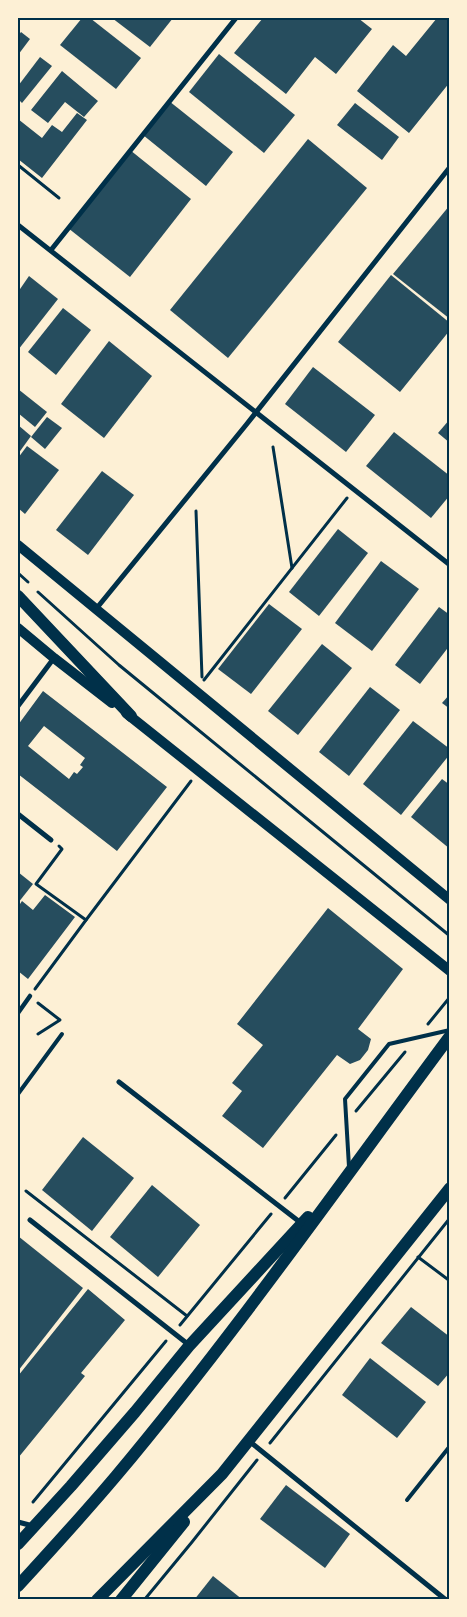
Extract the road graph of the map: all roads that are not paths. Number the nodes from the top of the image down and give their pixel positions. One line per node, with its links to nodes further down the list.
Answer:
1 (236, 18): 4 (street)
2 (450, 167): 5 (street)
3 (18, 225): 4 (street)
4 (50, 250): 5 (street)
5 (255, 412): 7 (street); 9 (street)
6 (18, 545): 9 (main road)
7 (450, 565)
8 (18, 596): 13 (main road)
9 (96, 609): 16 (main road)
10 (18, 628): 11 (main road)
11 (54, 658): 12 (street); 13 (main road)
12 (18, 706)
13 (131, 716): 17 (main road)
14 (18, 814): 15 (street)
15 (50, 840)
16 (450, 900)
17 (450, 971)
18 (30, 996): 19 (street)
19 (18, 1013)
20 (450, 1030): 25 (lane)
21 (62, 1034): 24 (lane)
22 (450, 1036): 25 (main road)
23 (119, 1082): 28 (street)
24 (18, 1094)
25 (349, 1172): 28 (main road); 37 (main road)
26 (450, 1188): 30 (main road)
27 (30, 1220): 29 (street)
28 (302, 1223): 29 (main road)
29 (189, 1346): 35 (main road)
30 (249, 1441): 32 (main road); 40 (street)
31 (450, 1446): 33 (lane)
32 (222, 1474): 38 (main road); 39 (main road)
33 (407, 1500)
34 (18, 1522): 35 (street)
35 (34, 1526): 36 (main road)
36 (18, 1544)
37 (18, 1586)
38 (96, 1600)
39 (121, 1600)
40 (446, 1600)

